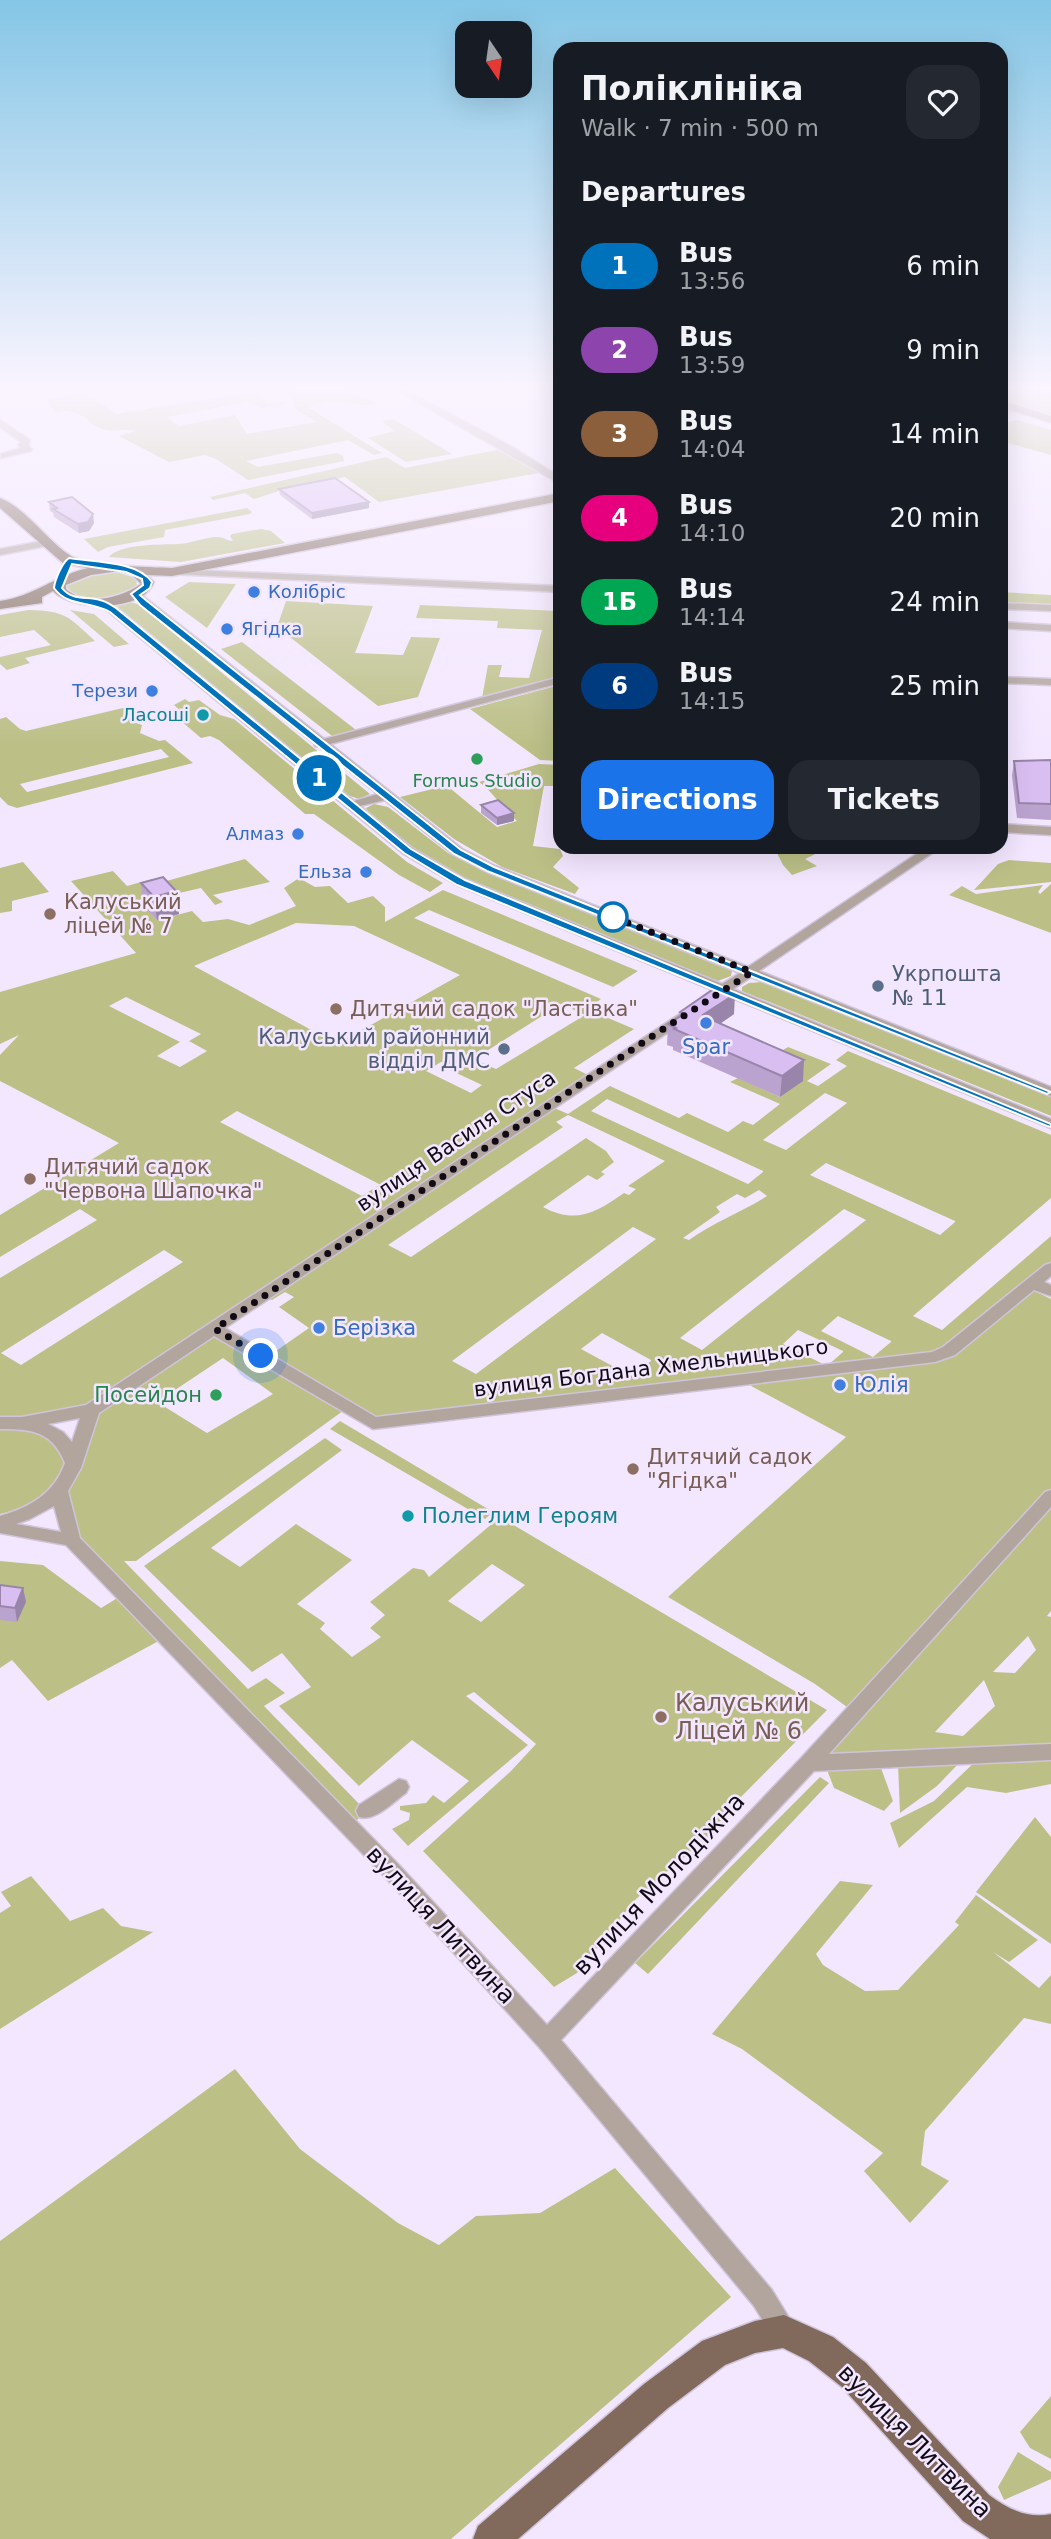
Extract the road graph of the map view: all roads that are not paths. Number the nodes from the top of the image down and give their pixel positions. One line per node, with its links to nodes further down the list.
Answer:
1 (9, 509): 3 (main road)
2 (495, 509): 7 (main road)
3 (48, 543): 4 (street); 5 (main road)
4 (0, 552)
5 (69, 561): 6 (main road); 8 (main road)
6 (121, 569): 7 (main road); 8 (main road); 10 (main road)
7 (172, 572): 9 (street); 10 (main road)
8 (60, 582): 11 (main road); 12 (main road)
9 (553, 589)
10 (141, 590): 13 (main road); 22 (street)
11 (74, 600): 12 (main road); 13 (main road)
12 (24, 601): 14 (main road)
13 (98, 602): 24 (street)
14 (0, 605)
15 (1008, 606): 16 (street)
16 (1051, 608)
17 (1008, 625): 18 (street)
18 (1051, 628)
19 (1008, 680): 21 (street)
20 (553, 682): 22 (street)
21 (1051, 682)
22 (319, 744): 23 (street)
23 (385, 796): 24 (street); 28 (street)
24 (351, 805): 29 (street)
25 (1008, 828): 26 (street)
26 (1051, 831)
27 (926, 854): 28 (street, вулиця Василя Стуса)
28 (752, 972): 29 (street, вулиця Василя Стуса); 30 (street)
29 (722, 990): 31 (street); 35 (street, вулиця Василя Стуса)
30 (1051, 1092)
31 (1051, 1124)
32 (1051, 1268): 33 (street, вулиця Богдана Хмельницького)
33 (1033, 1283): 34 (street); 35 (street, вулиця Богдана Хмельницького)
34 (1051, 1291)
35 (215, 1329): 36 (street, вулиця Василя Стуса)
36 (91, 1410): 38 (street, вулиця Василя Стуса); 39 (street)
37 (0, 1423): 38 (street)
38 (22, 1423): 39 (street)
39 (74, 1462): 40 (street)
40 (60, 1493): 42 (street); 43 (street, вулиця Литвина)
41 (1051, 1496): 45 (street, вулиця Молодіжна)
42 (0, 1524): 43 (street)
43 (72, 1540): 48 (street, вулиця Литвина)
44 (1051, 1752): 45 (street)
45 (809, 1763): 48 (street, вулиця Молодіжна)
46 (399, 1787): 47 (street)
47 (366, 1811)
48 (547, 2040): 49 (street, вулиця Литвина)
49 (784, 2331): 50 (main road, вулиця Литвина); 51 (main road)
50 (1051, 2532)
51 (491, 2539)

